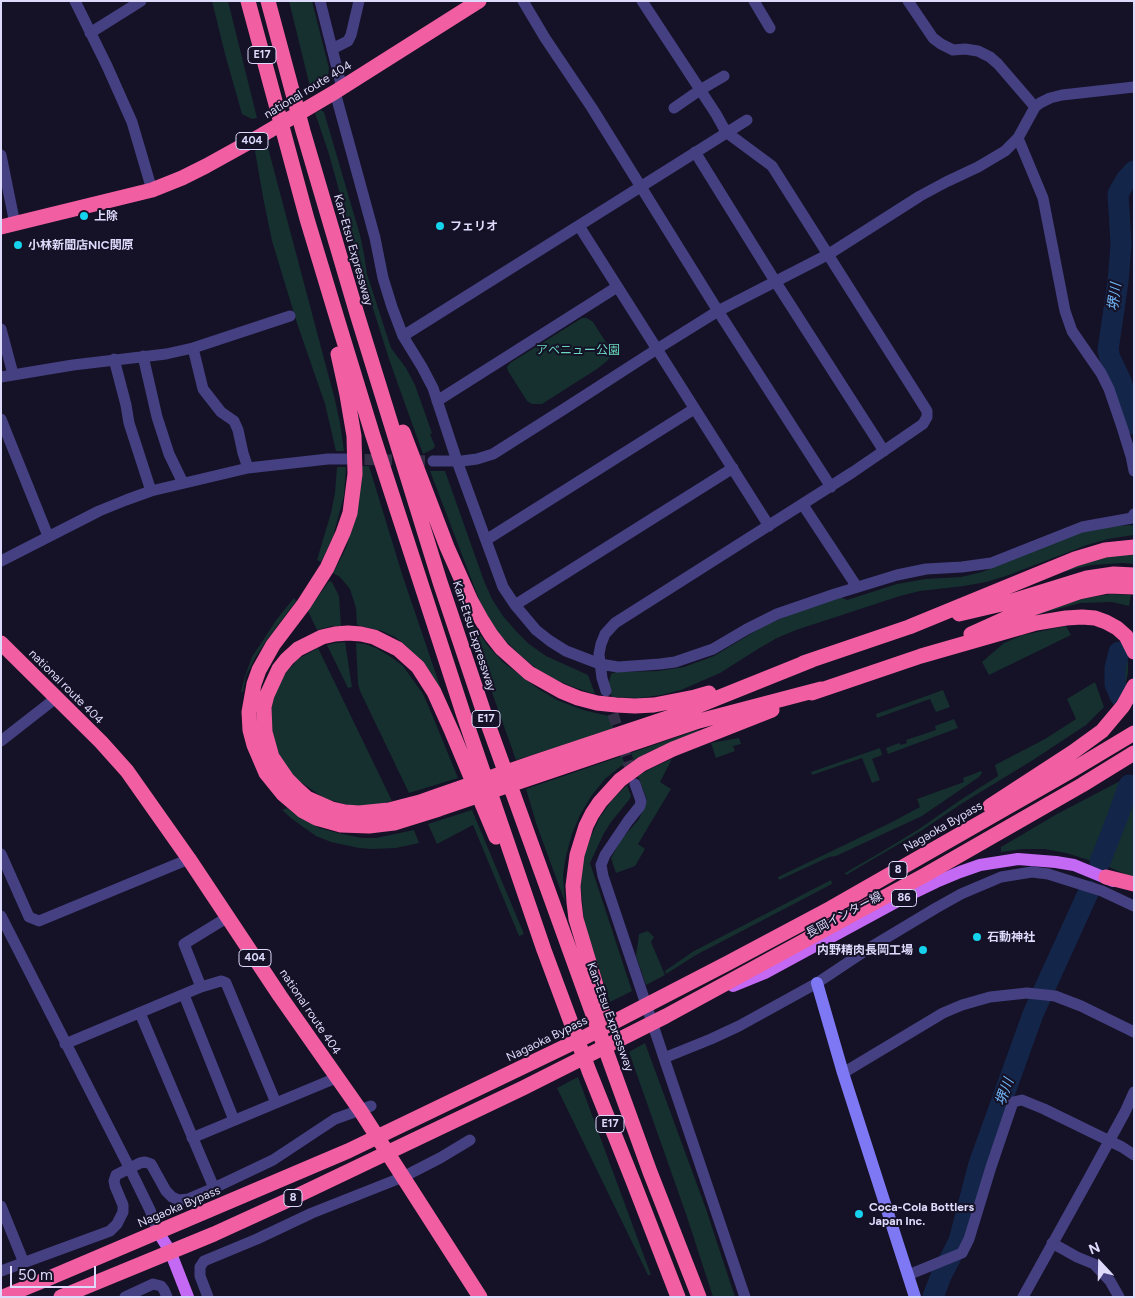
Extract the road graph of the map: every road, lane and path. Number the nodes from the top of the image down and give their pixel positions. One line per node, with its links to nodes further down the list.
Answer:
1 (74, 1): 13 (street)
2 (141, 1): 13 (street)
3 (248, 1): 24 (highway, E17)
4 (268, 1): 29 (highway, Kan-Etsu Expressway / E17)
5 (320, 1): 14 (street)
6 (359, 1): 14 (street)
7 (479, 1): 17 (highway, national route 404 / 404)
8 (523, 1): 27 (street)
9 (642, 1): 18 (street)
10 (754, 1): 12 (street)
11 (908, 1): 19 (street)
12 (770, 28)
13 (90, 33): 28 (street)
14 (332, 48): 17 (street)
15 (724, 76): 18 (street)
16 (1134, 87): 19 (street)
17 (338, 90): 28 (highway, national route 404 / 404); 38 (street)
18 (700, 90): 20 (street); 22 (street)
19 (1035, 107): 23 (street)
20 (674, 108)
21 (747, 120): 22 (street)
22 (726, 132): 25 (street); 32 (street)
23 (1018, 138): 32 (street); 53 (street)
24 (284, 139): 83 (highway); 94 (highway, E17)
25 (695, 152): 27 (street); 33 (street)
26 (1, 155): 30 (street)
27 (640, 186): 31 (street); 35 (street)
28 (152, 190): 30 (highway, national route 404 / 404)
29 (326, 211): 72 (highway); 131 (highway, Kan-Etsu Expressway / E17)
30 (8, 226)
31 (578, 226): 34 (street); 38 (street)
32 (829, 254): 33 (street); 47 (street)
33 (775, 282): 35 (street); 47 (street)
34 (617, 287): 40 (street); 44 (street)
35 (718, 310): 40 (street); 55 (street)
36 (290, 316): 39 (street)
37 (1, 329): 43 (street)
38 (403, 336): 44 (street)
39 (193, 348): 41 (street); 51 (street)
40 (657, 348): 45 (street); 50 (street)
41 (143, 356): 42 (street); 54 (street)
42 (114, 359): 43 (street); 56 (street)
43 (7, 376)
44 (437, 401): 50 (street)
45 (694, 409): 52 (street); 61 (street)
46 (1, 419): 60 (street)
47 (884, 451): 55 (street)
48 (346, 459): 51 (street)
49 (432, 461): 50 (street)
50 (457, 461): 61 (street)
51 (248, 468): 54 (street)
52 (733, 468): 59 (street); 67 (street)
53 (1134, 471)
54 (183, 483): 56 (street)
55 (831, 487): 57 (street)
56 (151, 491): 60 (street)
57 (803, 505): 59 (street); 65 (street)
58 (1133, 517): 65 (street)
59 (769, 526): 73 (street)
60 (48, 536): 63 (street)
61 (486, 540): 67 (street)
62 (1134, 547): 68 (highway)
63 (1, 561)
64 (1134, 575): 68 (highway)
65 (857, 587): 73 (street)
66 (1134, 587): 71 (highway)
67 (515, 605): 73 (street)
68 (909, 627): 72 (highway)
69 (1, 643): 77 (highway, national route 404 / 404)
70 (1134, 652): 71 (highway)
71 (921, 656): 75 (highway)
72 (812, 660): 81 (highway)
73 (600, 664): 76 (street)
74 (1134, 686): 88 (highway)
75 (821, 689): 81 (highway); 131 (highway)
76 (606, 691)
77 (56, 698): 79 (street); 85 (highway, national route 404 / 404)
78 (1134, 733): 88 (highway, Nagaoka Bypass / 8)
79 (1, 740)
80 (1134, 753): 98 (highway, 8)
81 (537, 769): 83 (highway)
82 (635, 784): 102 (street)
83 (392, 816): 94 (highway)
84 (1, 854): 86 (street)
85 (189, 859): 86 (street); 93 (highway, national route 404 / 404)
86 (5, 874)
87 (1106, 877): 89 (highway); 90 (main road, 長岡インター線 / 86); 98 (main road, 長岡インター線 / 86)
88 (878, 881): 117 (highway, Nagaoka Bypass / 8)
89 (1134, 884)
90 (1134, 890)
91 (1134, 906): 95 (street)
92 (1, 916): 101 (street)
93 (228, 917): 96 (street); 104 (highway, national route 404 / 404)
94 (544, 950): 130 (highway, E17)
95 (817, 983): 102 (street); 103 (street)
96 (201, 988): 97 (street); 106 (street)
97 (184, 995): 99 (street); 108 (street)
98 (686, 1005): 119 (highway, 8)
99 (140, 1013): 101 (street); 109 (street)
100 (1134, 1032): 103 (street)
101 (65, 1044): 113 (street)
102 (664, 1058): 132 (street)
103 (843, 1074): 122 (street)
104 (336, 1078): 106 (street); 107 (highway, national route 404 / 404)
105 (1134, 1092): 111 (street)
106 (276, 1103): 108 (street)
107 (365, 1108): 114 (highway, national route 404 / 404); 115 (street)
108 (234, 1120): 109 (street)
109 (192, 1138): 115 (street)
110 (470, 1140): 114 (street)
111 (1108, 1141): 112 (street); 118 (street); 122 (street)
112 (1134, 1155)
113 (130, 1169): 115 (street); 117 (street); 120 (street)
114 (403, 1177): 128 (street); 129 (highway, national route 404 / 404)
115 (214, 1188)
116 (1, 1206): 120 (street)
117 (158, 1232): 119 (main road); 123 (highway, Nagaoka Bypass / 8)
118 (1052, 1243): 134 (street); 135 (street)
119 (170, 1252): 124 (highway, 8); 127 (main road)
120 (24, 1263): 121 (street)
121 (1, 1272)
122 (908, 1275): 133 (street)
123 (3, 1297)
124 (61, 1297)
125 (125, 1297): 126 (street)
126 (167, 1297)
127 (188, 1297)
128 (208, 1297)
129 (480, 1297)
130 (678, 1297)
131 (700, 1297)
132 (745, 1297)
133 (915, 1297)
134 (1023, 1297)
135 (1120, 1297)

